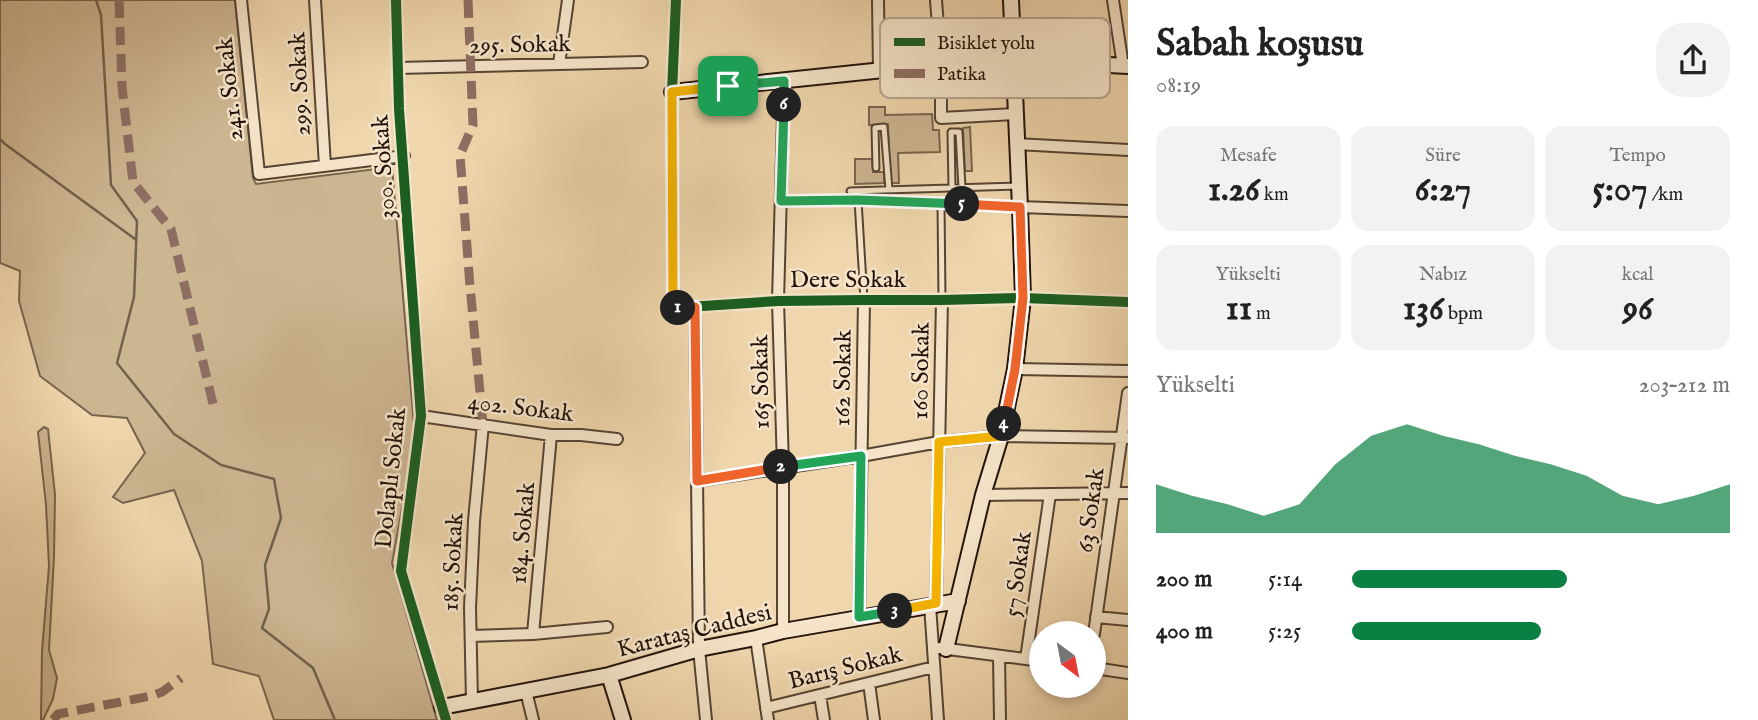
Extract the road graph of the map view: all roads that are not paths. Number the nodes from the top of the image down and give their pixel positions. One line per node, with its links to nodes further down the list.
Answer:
1 (241, 0): 25 (street, 241. Sokak)
2 (315, 0): 25 (street, 299. Sokak)
3 (396, 0): 15 (street, 300. Sokak)
4 (568, 0): 13 (street)
5 (676, 0): 18 (street)
6 (878, 0): 16 (street)
7 (936, 0): 10 (street)
8 (1011, 0): 11 (street)
9 (1113, 0): 14 (street)
10 (937, 18)
11 (1012, 18)
12 (642, 62): 13 (street, 295. Sokak)
13 (559, 64): 15 (street, 295. Sokak)
14 (1126, 66)
15 (398, 68): 24 (street, 300. Sokak)
16 (879, 71): 17 (street)
17 (784, 81): 18 (street); 33 (street, 165 Sokak)
18 (672, 92): 42 (street, Dere Sokak)
19 (941, 98): 21 (street)
20 (1014, 98): 21 (street)
21 (1015, 114): 22 (street)
22 (1016, 144): 23 (street); 27 (street)
23 (1128, 150)
24 (404, 156): 25 (street); 43 (street, 300. Sokak)
25 (325, 166)
26 (876, 168): 30 (lane)
27 (1019, 186): 29 (lane); 35 (street)
28 (952, 188): 29 (lane); 29 (lane); 30 (lane)
29 (962, 188)
30 (890, 190): 31 (lane)
31 (850, 191)
32 (858, 200): 33 (lane); 34 (lane); 38 (lane)
33 (781, 201): 40 (street, 165 Sokak)
34 (941, 203): 35 (lane); 39 (lane)
35 (1020, 207): 36 (street); 37 (street)
36 (1128, 211)
37 (1023, 298): 39 (street, Dere Sokak); 41 (street, Dere Sokak); 44 (street)
38 (864, 300): 39 (street, Dere Sokak); 40 (street, Dere Sokak); 54 (street, 162 Sokak)
39 (942, 300): 53 (street, 160 Sokak)
40 (778, 301): 42 (street, Dere Sokak); 55 (street, 165 Sokak)
41 (1128, 302)
42 (695, 307): 56 (street)
43 (416, 330): 47 (street, Dolaplı Sokak)
44 (1015, 369): 45 (street); 50 (street)
45 (1128, 371)
46 (1128, 393): 51 (street, 63 Sokak)
47 (421, 416): 48 (street, 402. Sokak); 86 (street, Dolaplı Sokak)
48 (483, 424): 49 (street, 402. Sokak); 70 (street, 185. Sokak)
49 (551, 435): 52 (street, 402. Sokak); 69 (street, 184. Sokak)
50 (1001, 436): 51 (street); 53 (street); 60 (street)
51 (1125, 438): 57 (street, 63 Sokak)
52 (617, 439)
53 (939, 442): 54 (street); 62 (street, 160 Sokak)
54 (861, 456): 55 (street); 63 (street, 162 Sokak)
55 (783, 467): 56 (street); 68 (street, 165 Sokak)
56 (697, 481): 73 (street)
57 (1114, 492): 58 (street); 59 (street); 64 (street, 63 Sokak)
58 (1128, 493)
59 (1050, 494): 60 (street); 75 (street, 57 Sokak)
60 (983, 495): 61 (street)
61 (958, 601): 62 (street, Karataş Caddesi); 72 (street)
62 (933, 604): 63 (street, Karataş Caddesi); 72 (street, 160 Sokak)
63 (859, 617): 68 (street, Karataş Caddesi)
64 (1096, 617): 65 (street); 66 (street, 63 Sokak)
65 (1128, 620)
66 (1096, 621)
67 (607, 627): 69 (street)
68 (783, 631): 71 (street, Karataş Caddesi)
69 (533, 634): 70 (street)
70 (471, 636): 84 (street, 185. Sokak)
71 (756, 638): 73 (street, Karataş Caddesi); 85 (street)
72 (940, 648): 74 (street); 77 (street, 160 Sokak)
73 (699, 649): 80 (street, Karataş Caddesi); 89 (street)
74 (999, 656): 75 (street); 94 (street)
75 (1026, 659): 76 (street)
76 (1029, 659)
77 (934, 667): 81 (street, Barış Sokak); 93 (street, 160 Sokak)
78 (1106, 670): 79 (street)
79 (1128, 673)
80 (609, 675): 82 (street, Karataş Caddesi); 88 (street)
81 (869, 683): 83 (street, Barış Sokak); 92 (street)
82 (526, 691): 84 (street, Karataş Caddesi); 87 (street)
83 (820, 695): 85 (street, Barış Sokak); 91 (street)
84 (472, 701): 86 (street, Karataş Caddesi)
85 (766, 708): 90 (street)
86 (444, 714)
87 (533, 720)
88 (623, 720)
89 (706, 720)
90 (768, 720)
91 (824, 720)
92 (874, 720)
93 (938, 720)
94 (1000, 720)

